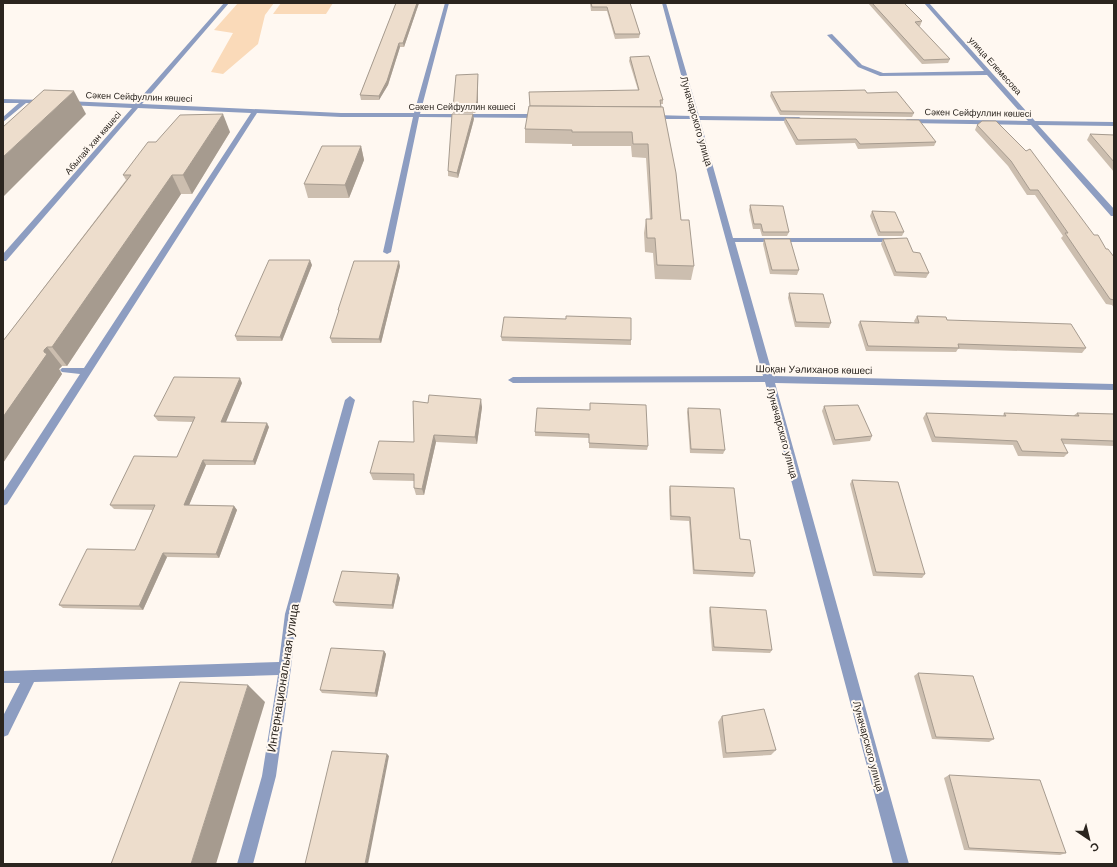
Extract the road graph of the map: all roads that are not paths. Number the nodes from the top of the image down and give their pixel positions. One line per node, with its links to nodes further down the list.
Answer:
1 (227, 3): 11 (street, Абылай хан көшесі)
2 (446, 3): 13 (street)
3 (664, 3): 16 (street, Луначарского улица)
4 (926, 3): 6 (street, улица Елемесова)
5 (830, 35): 6 (street)
6 (989, 73): 20 (street, улица Елемесова)
7 (3, 101): 8 (street)
8 (24, 102): 9 (street); 18 (street)
9 (54, 103)
10 (62, 103): 11 (street, Сәкен Сейфуллин көшесі)
11 (138, 105): 12 (street, Сәкен Сейфуллин көшесі); 26 (street, Абылай хан көшесі)
12 (255, 111): 13 (street, Сәкен Сейфуллин көшесі); 28 (street)
13 (416, 116): 14 (street, Сәкен Сейфуллин көшесі); 25 (street)
14 (552, 116)
15 (647, 117): 16 (street)
16 (695, 117): 17 (street); 23 (street, Луначарского улица)
17 (805, 119)
18 (3, 120)
19 (900, 120): 20 (street, Сәкен Сейфуллин көшесі)
20 (1033, 123): 21 (street, Сәкен Сейфуллин көшесі); 22 (street, улица Елемесова)
21 (1114, 124)
22 (1114, 214)
23 (730, 240): 24 (street); 29 (street, Луначарского улица)
24 (904, 240)
25 (387, 252)
26 (3, 259)
27 (65, 370): 28 (street)
28 (87, 371): 33 (street)
29 (769, 379): 30 (street, Шоқан Уәлиханов көшесі); 31 (street, Шоқан Уәлиханов көшесі); 39 (street, Луначарского улица)
30 (513, 380)
31 (1114, 387)
32 (350, 400): 34 (street, Интернациональная улица)
33 (3, 502)
34 (285, 668): 35 (street); 38 (street, Интернациональная улица)
35 (30, 676): 36 (street); 37 (street)
36 (3, 677)
37 (3, 730)
38 (245, 864)
39 (901, 864)

